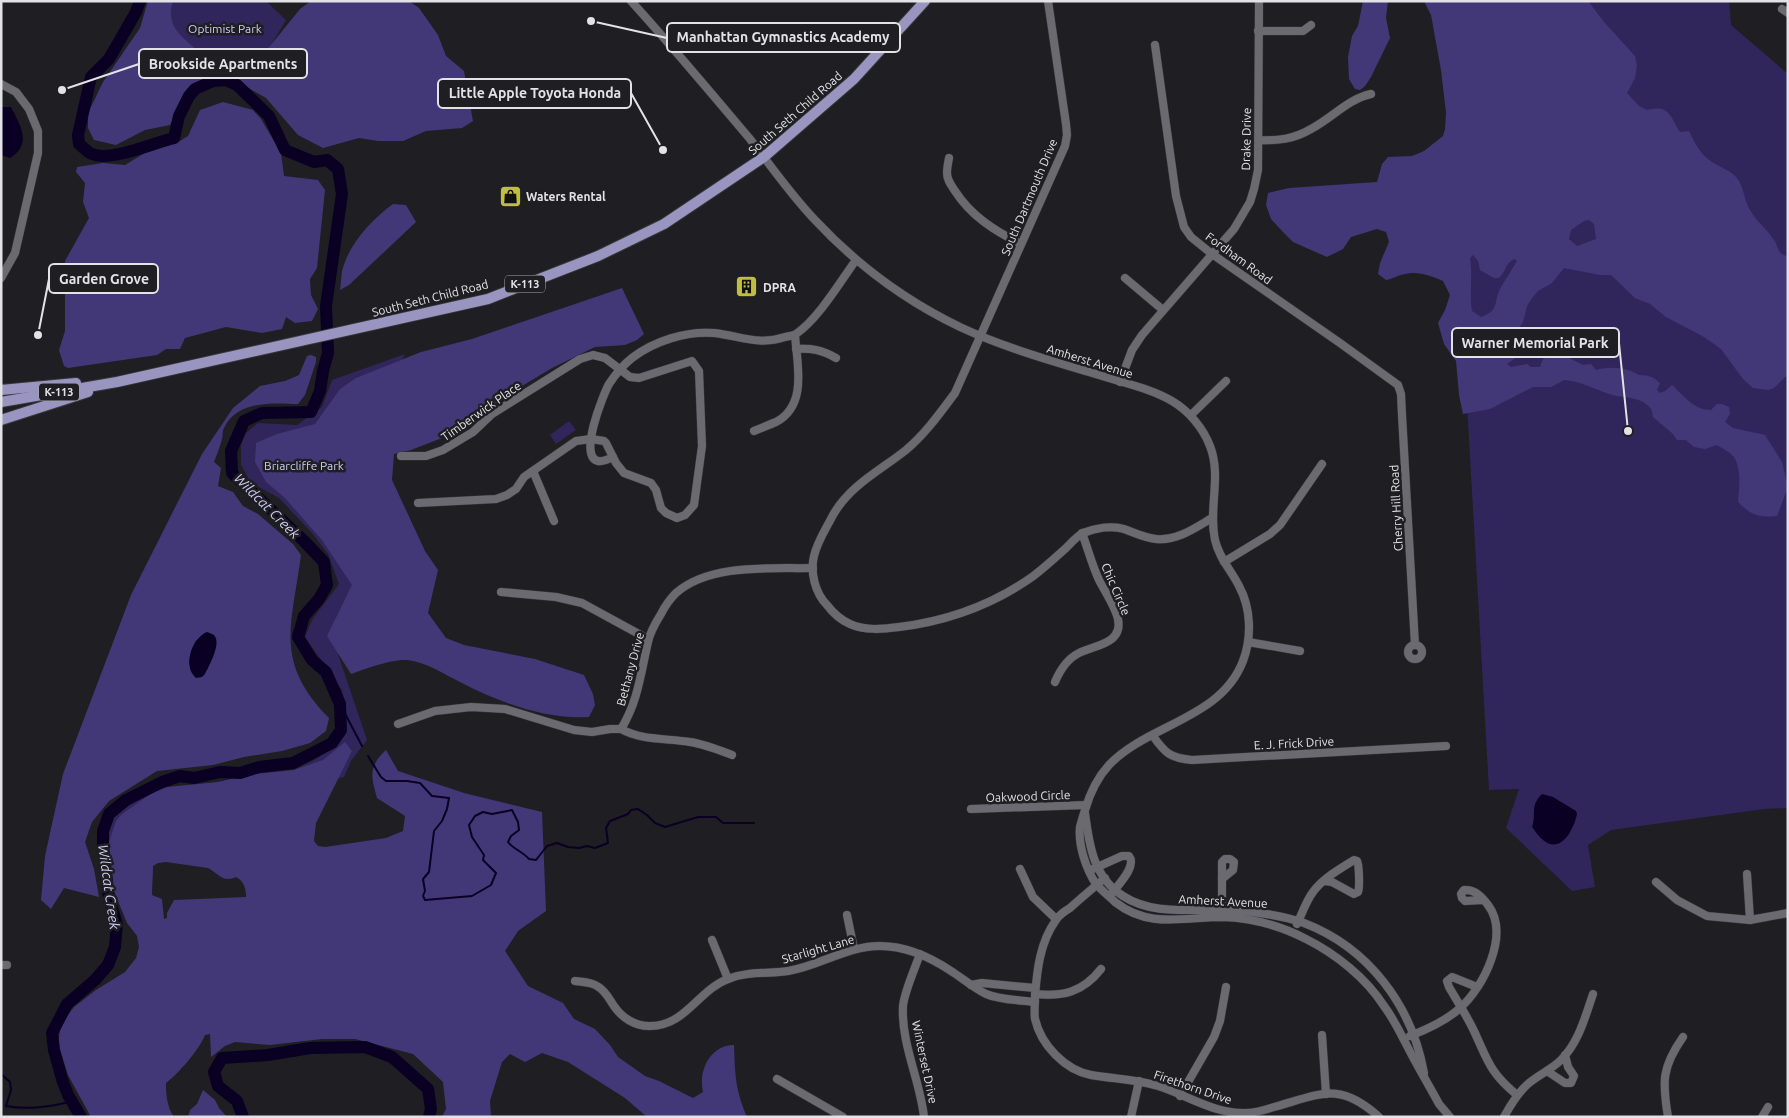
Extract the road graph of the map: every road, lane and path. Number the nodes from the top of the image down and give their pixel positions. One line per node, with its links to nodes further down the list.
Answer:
1 (632, 1): 11 (street, Amherst Avenue)
2 (925, 1): 11 (main road, South Seth Child Road / K-113)
3 (1048, 1): 13 (street, South Dartmouth Drive)
4 (1259, 1): 6 (street, Drake Drive)
5 (1311, 25): 6 (street)
6 (1258, 31): 10 (street, Drake Drive)
7 (1155, 45): 14 (street, Fordham Road)
8 (1, 84): 16 (street)
9 (1371, 94): 10 (street)
10 (1259, 140): 14 (street, Drake Drive)
11 (764, 157): 15 (street, Amherst Avenue); 26 (main road, South Seth Child Road / K-113)
12 (950, 158): 13 (street)
13 (1021, 244): 20 (street, South Dartmouth Drive)
14 (1212, 254): 18 (street, Drake Drive); 24 (street, Fordham Road)
15 (856, 260): 19 (street); 20 (street, Amherst Avenue)
16 (1, 278)
17 (1125, 278): 18 (street)
18 (1163, 310): 27 (street, Drake Drive)
19 (795, 335): 21 (street); 23 (street)
20 (981, 336): 27 (street, Amherst Avenue); 43 (street, South Dartmouth Drive)
21 (796, 349): 22 (street); 32 (street)
22 (836, 358)
23 (620, 369): 33 (street); 34 (street, Timberwick Place); 35 (street, Timberwick Place)
24 (1386, 376): 47 (street, Cherry Hill Road)
25 (1226, 381): 30 (street)
26 (117, 382): 28 (main road); 29 (main road, South Seth Child Road / K-113); 31 (main road)
27 (1120, 382): 30 (street, Amherst Avenue)
28 (1, 390)
29 (1, 402)
30 (1191, 415): 39 (street, Amherst Avenue)
31 (1, 420)
32 (754, 431)
33 (591, 439): 35 (street); 35 (street); 37 (street)
34 (402, 456)
35 (613, 457)
36 (1322, 464): 42 (street)
37 (533, 471): 38 (street); 40 (street)
38 (418, 503)
39 (1212, 518): 41 (street); 42 (street, Amherst Avenue)
40 (554, 521)
41 (1082, 533): 43 (street); 49 (street, Chic Circle)
42 (1224, 562): 46 (street, Amherst Avenue)
43 (813, 568): 45 (street, Bethany Drive)
44 (501, 592): 45 (street)
45 (648, 639): 51 (street, Bethany Drive)
46 (1248, 642): 48 (street); 52 (street, Amherst Avenue)
47 (1415, 645)
48 (1300, 651)
49 (1055, 682)
50 (398, 724): 51 (street)
51 (621, 729): 54 (street)
52 (1153, 736): 53 (street, E. J. Frick Drive); 55 (street, Amherst Avenue)
53 (1446, 746)
54 (732, 755)
55 (1085, 808): 56 (street, Oakwood Circle); 58 (street, Amherst Avenue)
56 (971, 809)
57 (1020, 869): 71 (street)
58 (1094, 869): 60 (street, Amherst Avenue); 64 (street, Amherst Avenue); 65 (street)
59 (1748, 874): 72 (street)
60 (1105, 878): 64 (street, Firethorn Drive); 65 (street, Amherst Avenue)
61 (1222, 879): 69 (street)
62 (1324, 881): 62 (street); 73 (street)
63 (1656, 882): 72 (street)
64 (1097, 885): 66 (street, Amherst Avenue); 71 (street, Firethorn Drive)
65 (1115, 890): 66 (street); 69 (street, Amherst Avenue)
66 (1110, 897): 69 (street, Amherst Avenue)
67 (1484, 900): 83 (street)
68 (1788, 913): 72 (street)
69 (1222, 914): 73 (street, Amherst Avenue); 74 (street, Amherst Avenue)
70 (847, 915): 76 (street)
71 (1056, 919): 85 (street, Firethorn Drive)
72 (1750, 920)
73 (1298, 921): 74 (street); 88 (street, Amherst Avenue)
74 (1293, 933): 90 (street, Amherst Avenue)
75 (712, 940): 79 (street)
76 (854, 949): 77 (street, Starlight Lane); 79 (street, Starlight Lane)
77 (920, 954): 81 (street, Starlight Lane); 101 (street, Winterset Drive)
78 (1101, 969): 85 (street)
79 (728, 979): 80 (street, Starlight Lane)
80 (575, 981)
81 (971, 985): 85 (street); 85 (street, Starlight Lane)
82 (1226, 987): 98 (street)
83 (1477, 987): 86 (street); 86 (street)
84 (1593, 994): 91 (street)
85 (1035, 995): 95 (street, Firethorn Drive)
86 (1461, 1008): 88 (street); 97 (street)
87 (1322, 1035): 96 (street)
88 (1414, 1035): 90 (street); 93 (street, Amherst Avenue)
89 (1683, 1037): 106 (street)
90 (1404, 1039): 93 (street, Amherst Avenue)
91 (1565, 1055): 92 (street); 92 (street)
92 (1547, 1071): 97 (street)
93 (1425, 1077): 104 (street, Amherst Avenue)
94 (777, 1079): 100 (street)
95 (1138, 1081): 98 (street, Firethorn Drive); 102 (street)
96 (1326, 1094): 98 (street, Firethorn Drive); 103 (street, Firethorn Drive)
97 (1517, 1095): 105 (street)
98 (1180, 1096)
99 (1768, 1107): 107 (street)
100 (843, 1117)
101 (924, 1117)
102 (1131, 1117)
103 (1379, 1117)
104 (1450, 1117)
105 (1504, 1117)
106 (1668, 1117)
107 (1762, 1117)

